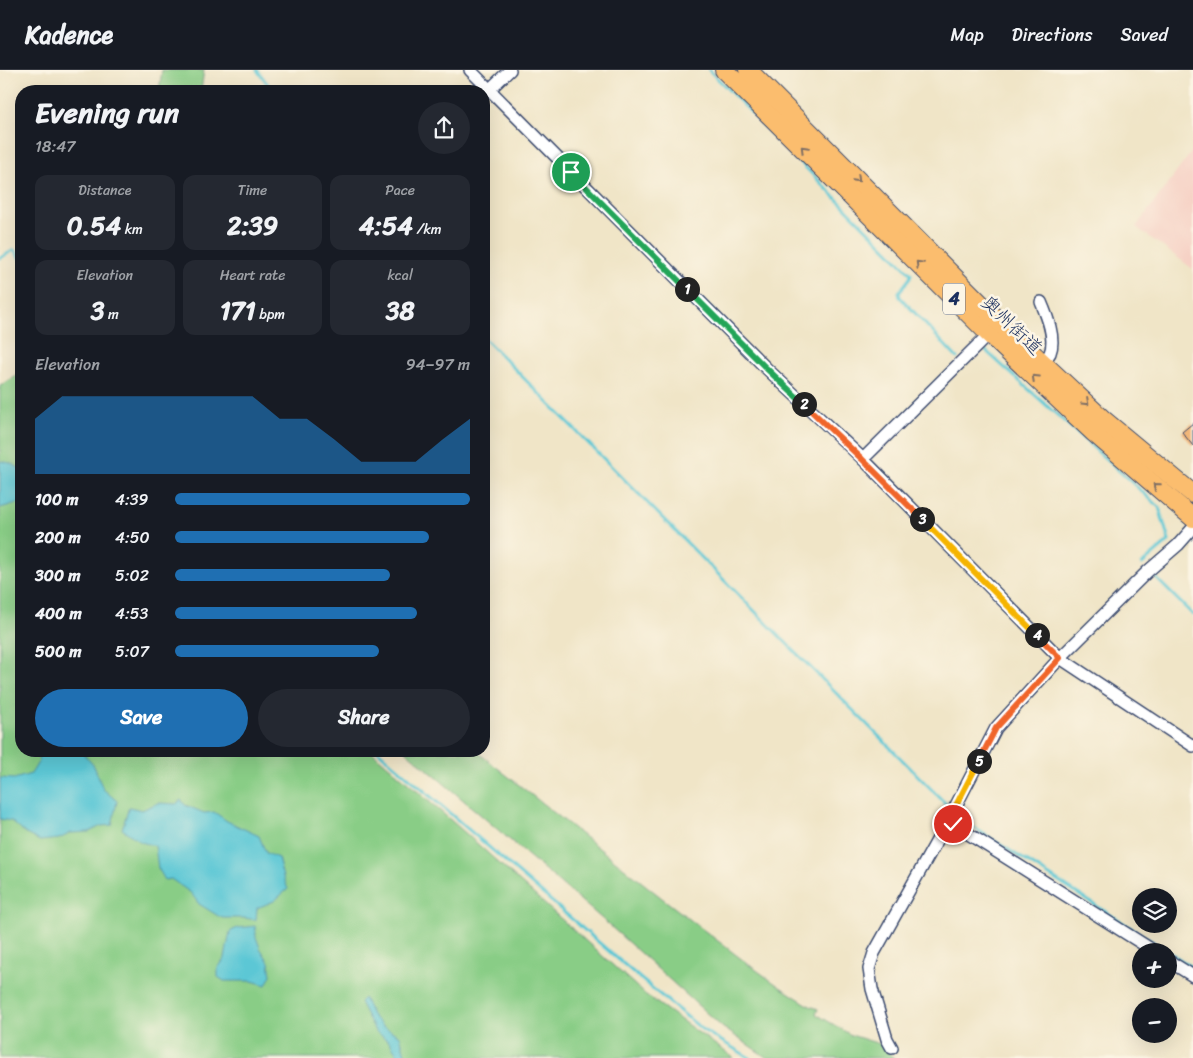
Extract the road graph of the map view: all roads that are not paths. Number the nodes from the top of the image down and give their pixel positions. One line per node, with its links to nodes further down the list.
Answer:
1 (470, 70): 5 (street)
2 (510, 70): 6 (street)
3 (724, 70): 8 (highway, 奥州街道 / 4, one-way to 3)
4 (748, 70): 9 (highway, 奥州街道 / 4, one-way to 9)
5 (485, 85)
6 (490, 90): 10 (street)
7 (1041, 302): 9 (street)
8 (989, 334): 10 (street); 12 (highway, 奥州街道 / 4, one-way to 8)
9 (1044, 363): 11 (highway, 奥州街道 / 4, one-way to 11)
10 (862, 459): 14 (street)
11 (1193, 494)
12 (1193, 518)
13 (1193, 528): 14 (street)
14 (1060, 658): 15 (street); 16 (street)
15 (1193, 746)
16 (948, 821): 17 (street); 20 (street)
17 (1141, 943)
18 (1177, 966): 19 (street)
19 (1193, 976)
20 (892, 1048)

